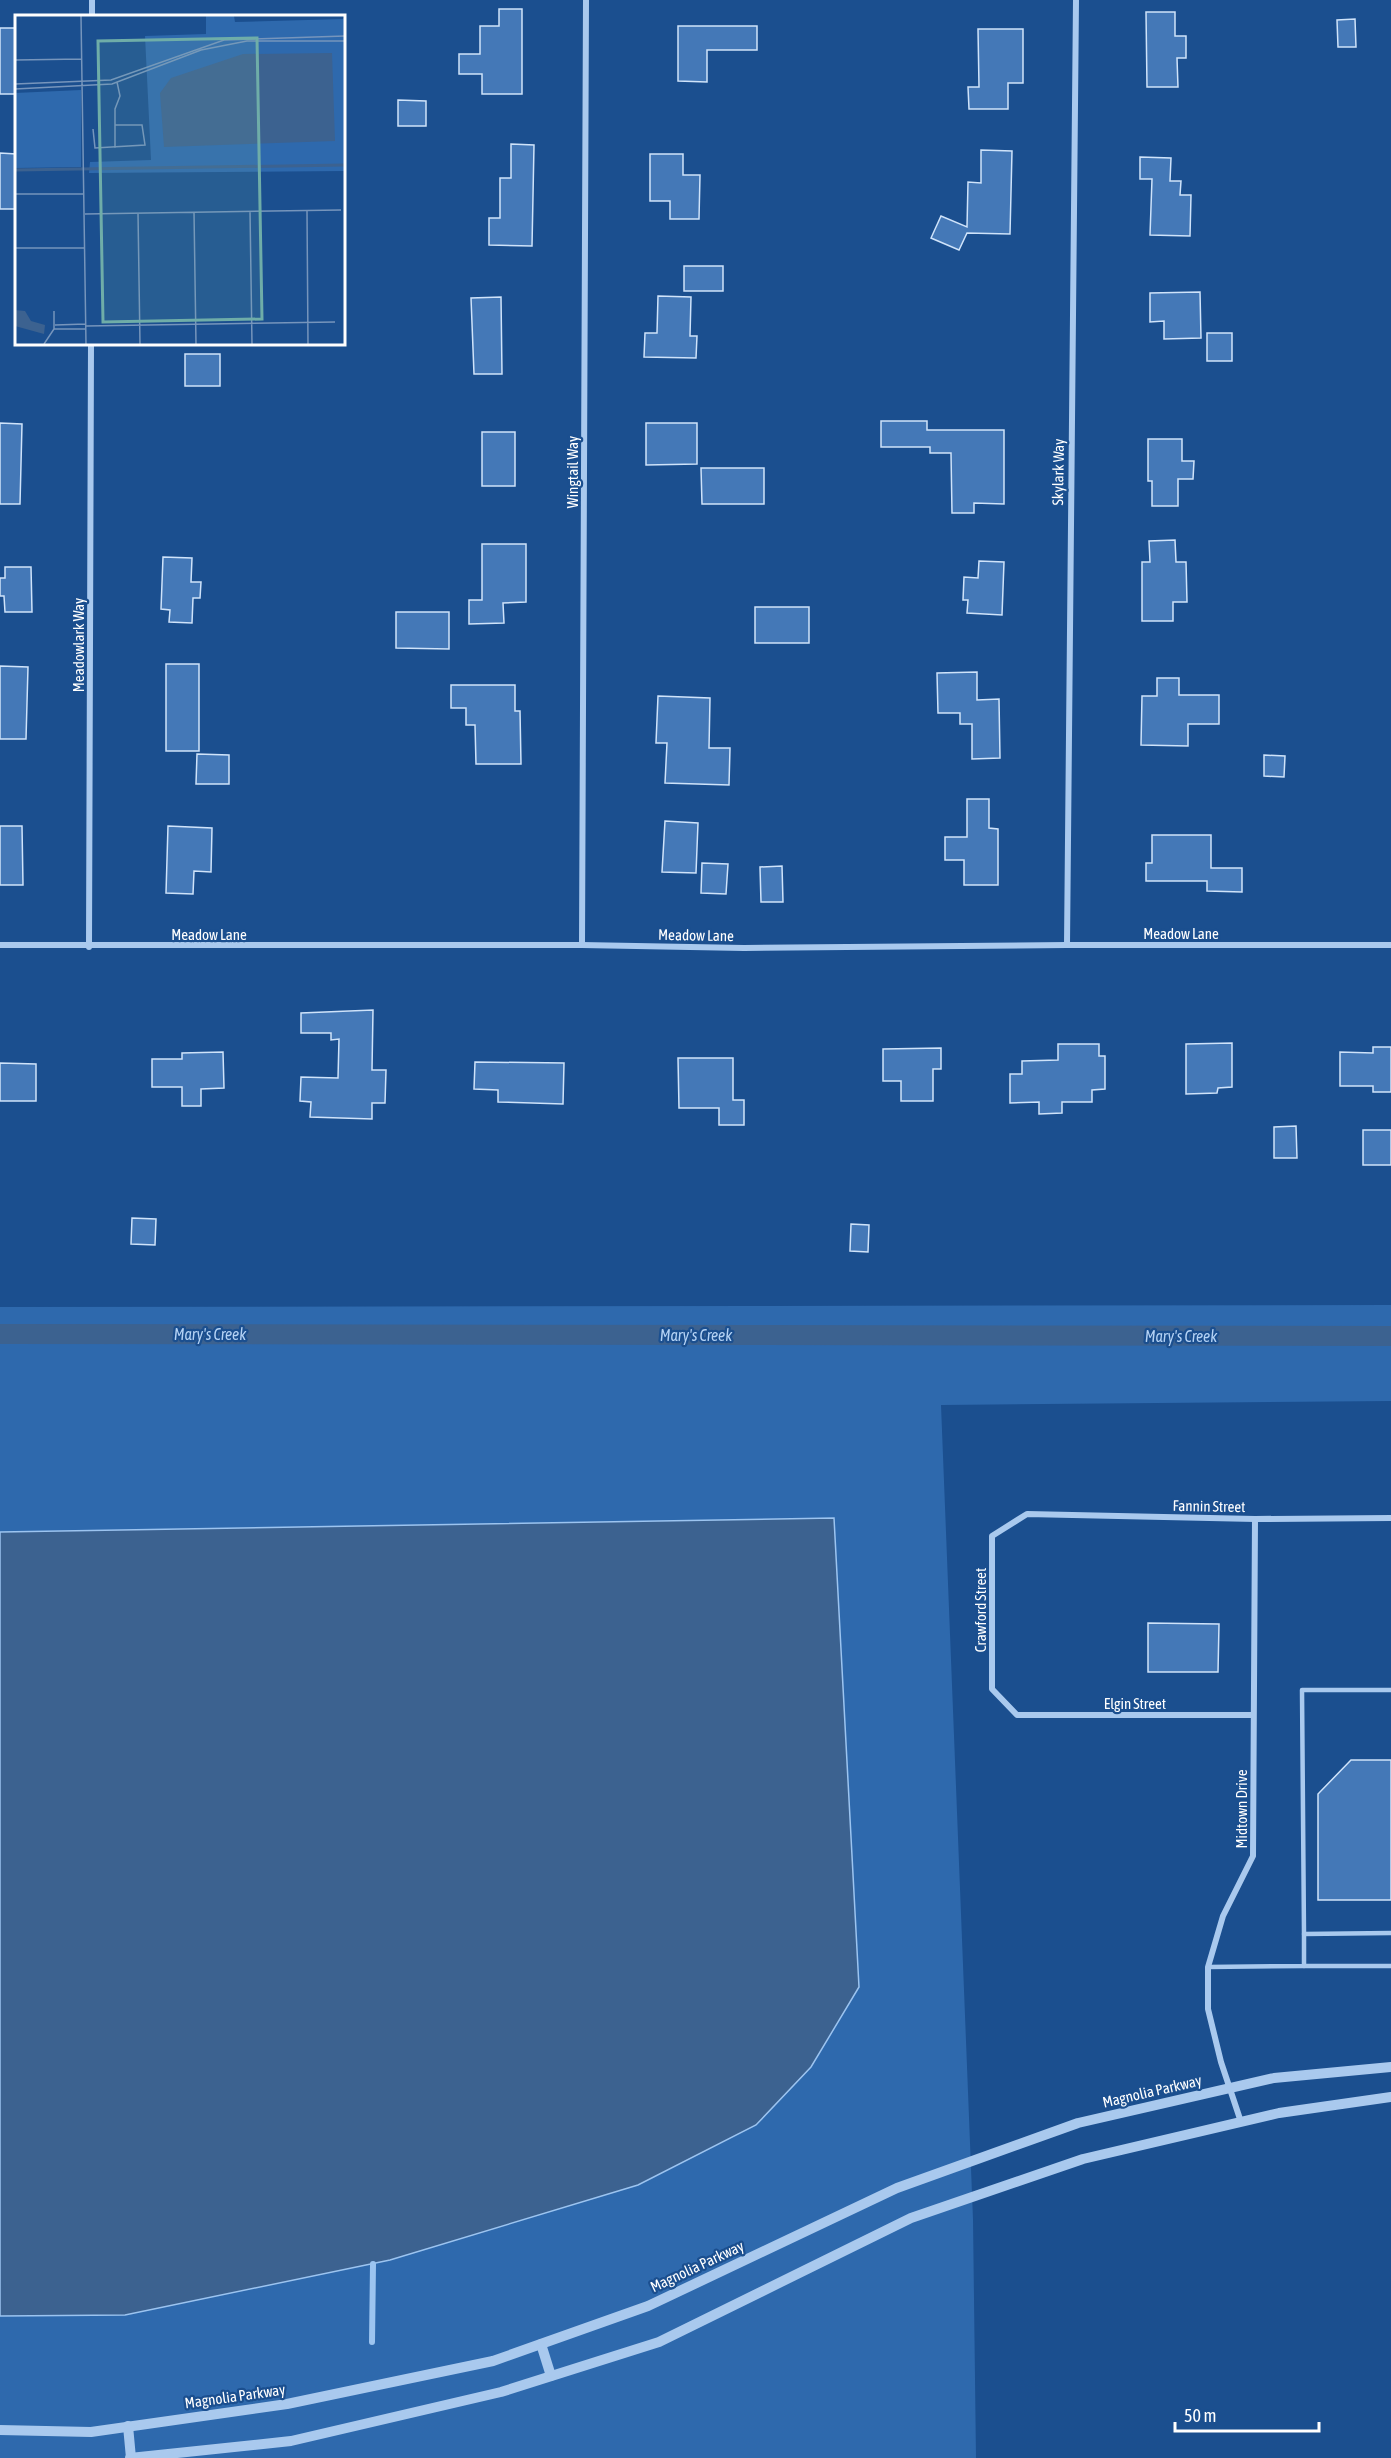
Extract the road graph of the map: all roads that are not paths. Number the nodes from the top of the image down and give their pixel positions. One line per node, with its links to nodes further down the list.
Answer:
1 (586, 0): 5 (street, Wingtail Way)
2 (1076, 0): 6 (street, Skylark Way)
3 (91, 345): 8 (street, Meadowlark Way)
4 (0, 945): 8 (street, Meadow Lane)
5 (582, 945): 6 (street, Meadow Lane); 8 (street, Meadow Lane)
6 (1067, 945): 7 (street, Meadow Lane)
7 (1391, 945)
8 (89, 946)
9 (1027, 1514): 11 (street, Fannin Street); 13 (street, Crawford Street)
10 (1391, 1518): 11 (street, Fannin Street)
11 (1255, 1519): 14 (street, Midtown Drive)
12 (1391, 1690): 16 (lane)
13 (1017, 1714): 14 (street, Elgin Street)
14 (1253, 1715): 19 (street, Midtown Drive)
15 (1391, 1933): 16 (lane)
16 (1305, 1934): 17 (lane)
17 (1304, 1966): 18 (lane); 19 (lane)
18 (1391, 1966)
19 (1208, 1967): 21 (street, Midtown Drive)
20 (1391, 2067): 21 (street, Magnolia Parkway)
21 (1230, 2088): 23 (street, Midtown Drive); 24 (street, Magnolia Parkway)
22 (1391, 2097): 23 (street)
23 (1241, 2122): 25 (street)
24 (541, 2344): 25 (street); 26 (street, Magnolia Parkway)
25 (551, 2376): 28 (street)
26 (128, 2426): 27 (street, Magnolia Parkway); 28 (street)
27 (0, 2430)
28 (131, 2458)

